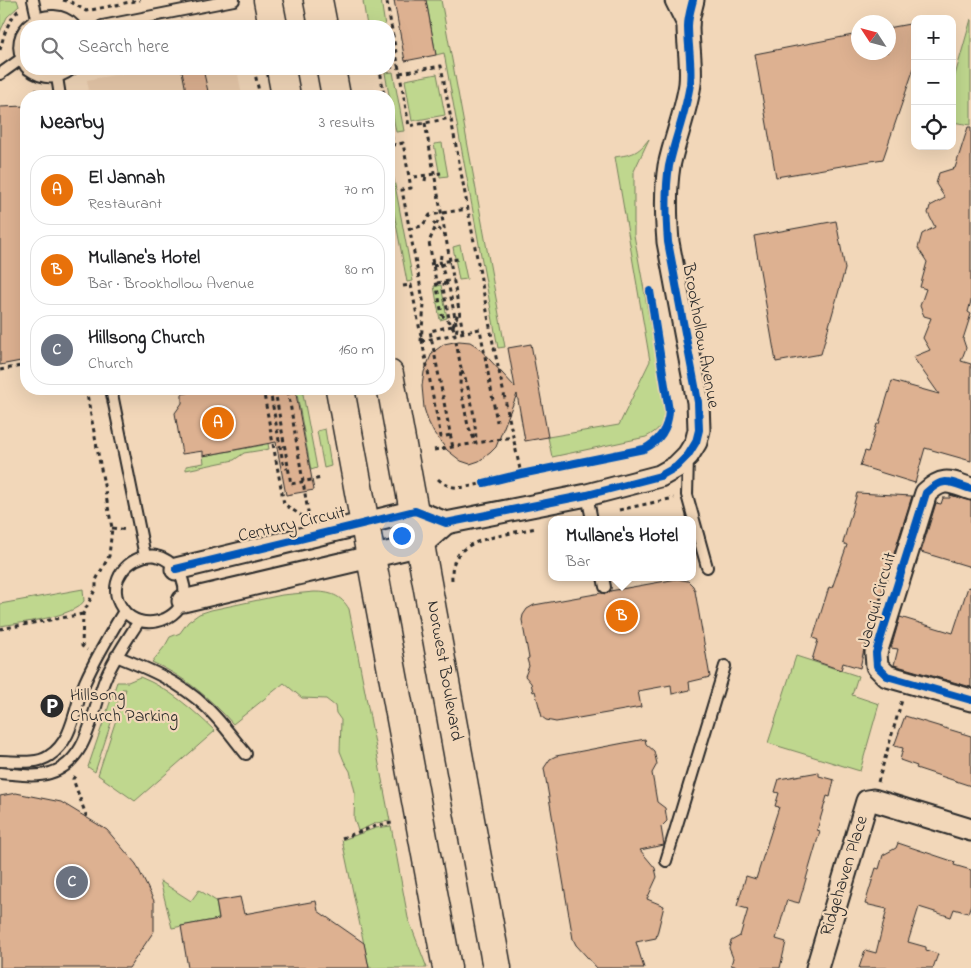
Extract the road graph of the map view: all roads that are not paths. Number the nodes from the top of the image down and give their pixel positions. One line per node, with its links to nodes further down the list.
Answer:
1 (33, 0): 8 (lane)
2 (234, 0): 7 (lane)
3 (268, 0): 12 (main road)
4 (318, 0): 13 (main road)
5 (676, 0): 14 (street, Brookhollow Avenue)
6 (693, 0): 14 (street, Brookhollow Avenue)
7 (212, 3): 11 (lane)
8 (37, 18): 9 (lane); 10 (lane)
9 (34, 20)
10 (68, 20)
11 (131, 20)
12 (272, 20)
13 (322, 20)
14 (688, 24): 28 (street, Brookhollow Avenue)
15 (20, 36): 16 (lane)
16 (20, 53)
17 (20, 67): 18 (lane)
18 (0, 74)
19 (38, 75): 22 (lane)
20 (63, 75): 22 (lane)
21 (332, 75): 24 (main road)
22 (56, 77): 23 (lane)
23 (59, 90)
24 (335, 90)
25 (112, 395): 37 (lane)
26 (341, 395): 34 (main road)
27 (393, 395): 31 (main road, Norwest Boulevard)
28 (688, 455): 30 (street, Brookhollow Avenue); 32 (lane)
29 (971, 489): 46 (street, Jacqui Circuit)
30 (590, 510): 33 (street, Brookhollow Avenue)
31 (415, 511): 33 (street); 34 (street, Century Circuit); 36 (main road, Norwest Boulevard)
32 (694, 516)
33 (446, 523): 36 (street)
34 (365, 524): 38 (main road); 40 (street, Century Circuit)
35 (696, 525): 39 (lane)
36 (421, 545): 38 (street); 53 (main road, Norwest Boulevard)
37 (145, 556): 40 (lane); 42 (lane)
38 (371, 557): 41 (street); 52 (main road)
39 (707, 567)
40 (176, 569): 41 (lane)
41 (182, 601): 43 (lane)
42 (124, 611): 43 (lane); 48 (lane)
43 (139, 621): 44 (lane)
44 (116, 656): 47 (lane); 49 (lane)
45 (725, 666): 51 (lane)
46 (971, 700)
47 (246, 754)
48 (0, 761)
49 (0, 773)
50 (971, 830): 54 (street, Ridgehaven Place)
51 (666, 861)
52 (446, 968)
53 (497, 968)
54 (817, 968)

